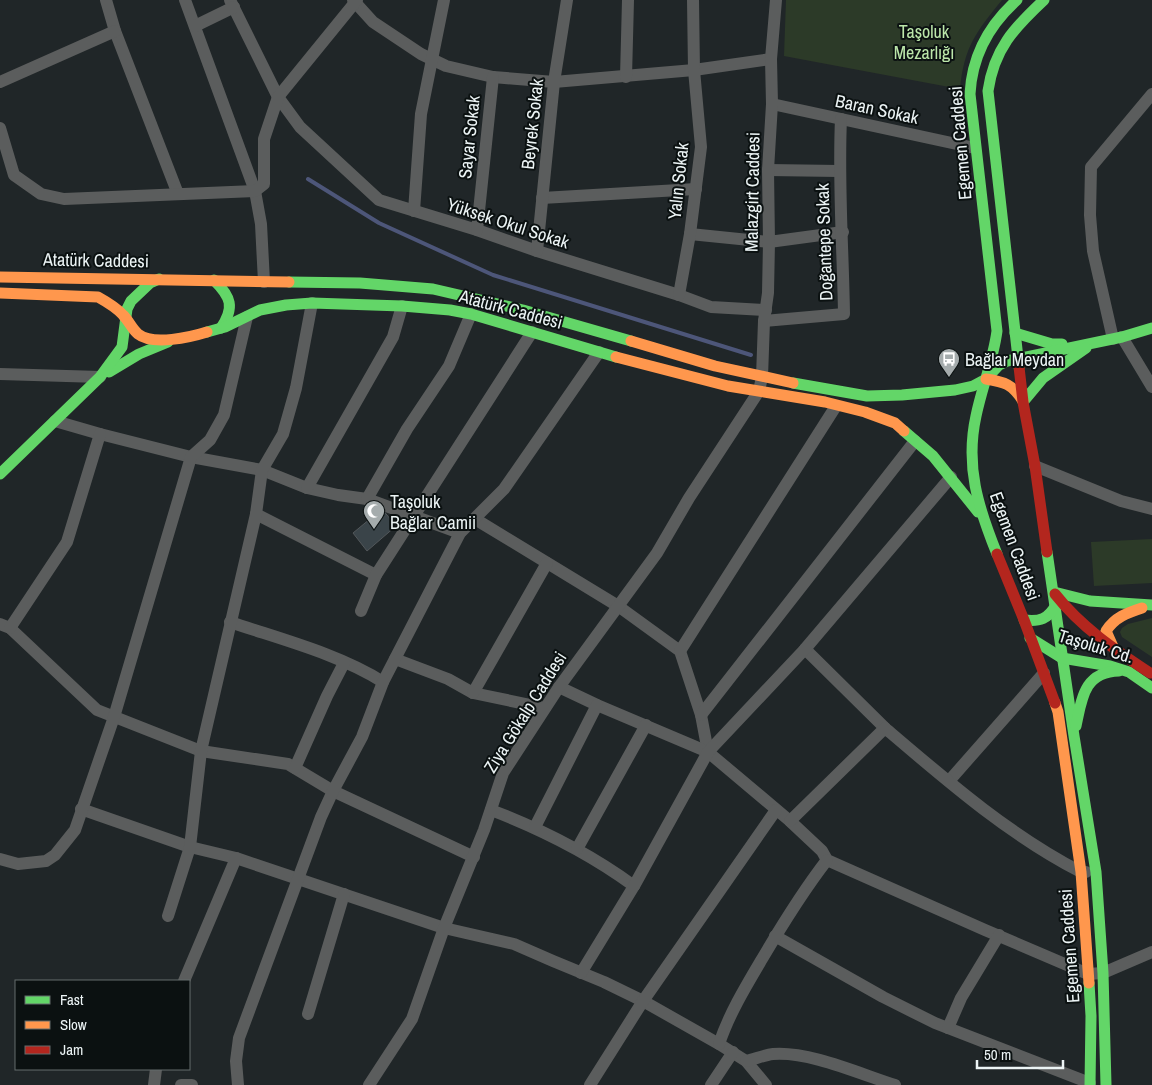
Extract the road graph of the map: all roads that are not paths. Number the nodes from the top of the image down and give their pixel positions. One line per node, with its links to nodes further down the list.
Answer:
1 (106, 0): 13 (street)
2 (186, 0): 12 (street)
3 (444, 0): 14 (street)
4 (567, 0): 20 (street, Beyrek Sokak)
5 (628, 0): 18 (street)
6 (693, 0): 16 (street, Yalın Sokak)
7 (776, 0): 15 (street, Malazgirt Caddesi)
8 (1017, 0): 26 (main road, Egemen Caddesi)
9 (1044, 0): 54 (main road, Egemen Caddesi)
10 (355, 1): 14 (street); 22 (street)
11 (232, 3): 12 (street); 22 (street, Yüksek Okul Sokak)
12 (195, 26): 30 (street)
13 (115, 31): 19 (street); 31 (street)
14 (432, 59): 17 (street); 33 (street)
15 (771, 59): 16 (street); 23 (street, Malazgirt Caddesi)
16 (694, 70): 18 (street); 29 (street, Yalın Sokak)
17 (493, 77): 20 (street); 34 (street, Sayar Sokak)
18 (626, 77): 20 (street)
19 (0, 82)
20 (554, 82): 32 (street, Beyrek Sokak)
21 (1152, 94): 55 (street)
22 (278, 97): 30 (street); 33 (street, Yüksek Okul Sokak)
23 (772, 104): 24 (street, Baran Sokak); 27 (street, Malazgirt Caddesi)
24 (841, 119): 26 (street, Baran Sokak); 28 (street, Doğantepe Sokak)
25 (0, 128): 31 (street)
26 (975, 148): 62 (main road, Egemen Caddesi)
27 (768, 170): 28 (street); 37 (street, Malazgirt Caddesi)
28 (839, 171): 35 (street, Doğantepe Sokak)
29 (696, 189): 32 (street); 36 (street, Yalın Sokak)
30 (255, 191): 31 (street); 42 (street)
31 (178, 194)
32 (542, 198): 38 (street, Beyrek Sokak)
33 (414, 211): 34 (street, Yüksek Okul Sokak)
34 (477, 230): 38 (street, Yüksek Okul Sokak)
35 (843, 232): 37 (street); 48 (street, Doğantepe Sokak)
36 (690, 234): 37 (street); 44 (street, Yalın Sokak)
37 (769, 242): 48 (street, Malazgirt Caddesi)
38 (537, 251): 44 (street, Yüksek Okul Sokak)
39 (0, 277): 40 (main road, Atatürk Caddesi)
40 (158, 278): 41 (main road, Atatürk Caddesi); 50 (main road)
41 (214, 280): 42 (main road, Atatürk Caddesi); 51 (main road)
42 (264, 282): 63 (main road, Atatürk Caddesi)
43 (0, 293): 50 (main road, Atatürk Caddesi)
44 (679, 295): 48 (street, Yüksek Okul Sokak)
45 (312, 303): 46 (main road, Atatürk Caddesi); 49 (main road, Atatürk Caddesi); 72 (street)
46 (402, 306): 47 (main road, Atatürk Caddesi); 75 (street)
47 (471, 314): 53 (main road, Atatürk Caddesi); 76 (street)
48 (765, 315): 63 (street, Malazgirt Caddesi)
49 (246, 317): 51 (main road, Atatürk Caddesi); 70 (street)
50 (126, 319): 56 (main road, Atatürk Caddesi); 61 (main road)
51 (221, 328): 56 (main road, Atatürk Caddesi)
52 (1152, 328): 55 (main road)
53 (532, 332): 58 (main road, Atatürk Caddesi); 79 (street)
54 (1015, 333): 57 (main road); 59 (main road, Egemen Caddesi)
55 (1118, 338): 57 (main road); 64 (street)
56 (173, 340): 61 (main road)
57 (1093, 343): 59 (main road); 65 (main road)
58 (599, 352): 63 (main road, Atatürk Caddesi); 80 (street)
59 (1018, 359): 62 (main road); 65 (main road, Egemen Caddesi)
60 (0, 374): 61 (street)
61 (100, 378): 67 (main road)
62 (986, 380): 63 (main road, Atatürk Caddesi); 65 (main road); 81 (main road, Egemen Caddesi)
63 (760, 384): 66 (main road, Atatürk Caddesi); 88 (street, Ziya Gökalp Caddesi)
64 (1152, 387)
65 (1023, 402): 71 (main road, Egemen Caddesi)
66 (836, 406): 69 (main road, Atatürk Caddesi); 96 (street)
67 (55, 421): 68 (street); 73 (main road)
68 (100, 434): 70 (street); 92 (street)
69 (915, 440): 74 (main road, Atatürk Caddesi); 109 (street)
70 (191, 457): 72 (street); 110 (street)
71 (1035, 466): 77 (street); 85 (main road, Egemen Caddesi)
72 (262, 470): 75 (street); 78 (street)
73 (0, 474)
74 (951, 477): 81 (main road, Atatürk Caddesi); 94 (street)
75 (307, 488): 76 (street)
76 (366, 499): 79 (street)
77 (1152, 509)
78 (256, 514): 84 (street); 91 (street)
79 (415, 516): 82 (street); 84 (street)
80 (475, 519): 82 (street); 83 (street)
81 (983, 519): 90 (main road, Egemen Caddesi)
82 (460, 533): 98 (street)
83 (547, 563): 88 (street); 106 (street)
84 (376, 575): 89 (street)
85 (1054, 592): 86 (main road, Egemen Caddesi); 87 (main road); 95 (main road, Taşoluk Cd.)
86 (1056, 605): 90 (main road); 97 (main road, Egemen Caddesi)
87 (1152, 605): 95 (main road)
88 (618, 606): 96 (street); 104 (street, Ziya Gökalp Caddesi)
89 (361, 611)
90 (1024, 620): 93 (main road, Egemen Caddesi)
91 (230, 622): 99 (street); 114 (street)
92 (5, 626): 110 (street)
93 (1030, 638): 97 (main road, Taşoluk Cd.); 101 (main road, Egemen Caddesi)
94 (805, 649): 112 (street); 115 (street)
95 (1114, 649): 102 (main road, Taşoluk Cd.)
96 (680, 651): 109 (street)
97 (1062, 658): 100 (main road, Taşoluk Cd.); 113 (main road, Egemen Caddesi)
98 (395, 659): 103 (street); 106 (street)
99 (344, 663): 103 (street); 116 (street)
100 (1130, 672): 105 (main road, Taşoluk Cd.); 113 (main road)
101 (1044, 674): 117 (street); 130 (main road, Egemen Caddesi)
102 (1152, 674)
103 (383, 682): 118 (street)
104 (559, 687): 107 (street); 108 (street, Ziya Gökalp Caddesi)
105 (1152, 688)
106 (473, 693): 108 (street)
107 (597, 705): 111 (street); 123 (street)
108 (545, 708): 120 (street, Ziya Gökalp Caddesi)
109 (701, 716): 115 (street)
110 (114, 717): 114 (street); 119 (street)
111 (646, 725): 115 (street); 125 (street)
112 (885, 728): 117 (street); 122 (street)
113 (1074, 736): 131 (main road, Egemen Caddesi)
114 (201, 751): 116 (street); 124 (street)
115 (708, 752): 121 (street); 133 (street)
116 (295, 768): 118 (street)
117 (949, 781): 130 (street)
118 (333, 792): 126 (street); 132 (street)
119 (81, 809): 124 (street); 128 (street)
120 (491, 810): 123 (street); 126 (street, Ziya Gökalp Caddesi)
121 (776, 810): 122 (street); 144 (street)
122 (790, 821): 129 (street)
123 (535, 827): 125 (street)
124 (190, 847): 127 (street); 135 (street)
125 (577, 849): 133 (street)
126 (474, 857): 136 (street, Ziya Gökalp Caddesi)
127 (236, 858): 132 (street); 143 (street)
128 (0, 859)
129 (827, 860): 137 (street); 138 (street)
130 (1081, 872): 131 (street); 142 (main road, Egemen Caddesi)
131 (1096, 872): 141 (main road, Egemen Caddesi)
132 (299, 880): 134 (street); 155 (street)
133 (634, 886): 140 (street)
134 (344, 894): 136 (street); 145 (street)
135 (168, 916)
136 (444, 928): 140 (street); 156 (street, Ziya Gökalp Caddesi)
137 (999, 935): 142 (street); 146 (street)
138 (775, 936): 146 (street); 147 (street)
139 (1152, 952): 141 (street)
140 (581, 973): 144 (street)
141 (1103, 973): 142 (street); 161 (main road, Egemen Caddesi)
142 (1088, 974): 151 (main road, Egemen Caddesi)
143 (184, 980)
144 (643, 1001): 147 (street); 157 (street)
145 (308, 1014)
146 (948, 1028): 151 (street)
147 (719, 1044): 148 (street)
148 (733, 1052): 149 (street); 158 (street)
149 (746, 1061): 159 (street); 160 (street)
150 (156, 1070): 152 (street)
151 (1090, 1084)
152 (154, 1085)
153 (181, 1085): 154 (street)
154 (192, 1085)
155 (238, 1085)
156 (369, 1085)
157 (590, 1085)
158 (710, 1085)
159 (766, 1085)
160 (895, 1085)
161 (1106, 1085)

